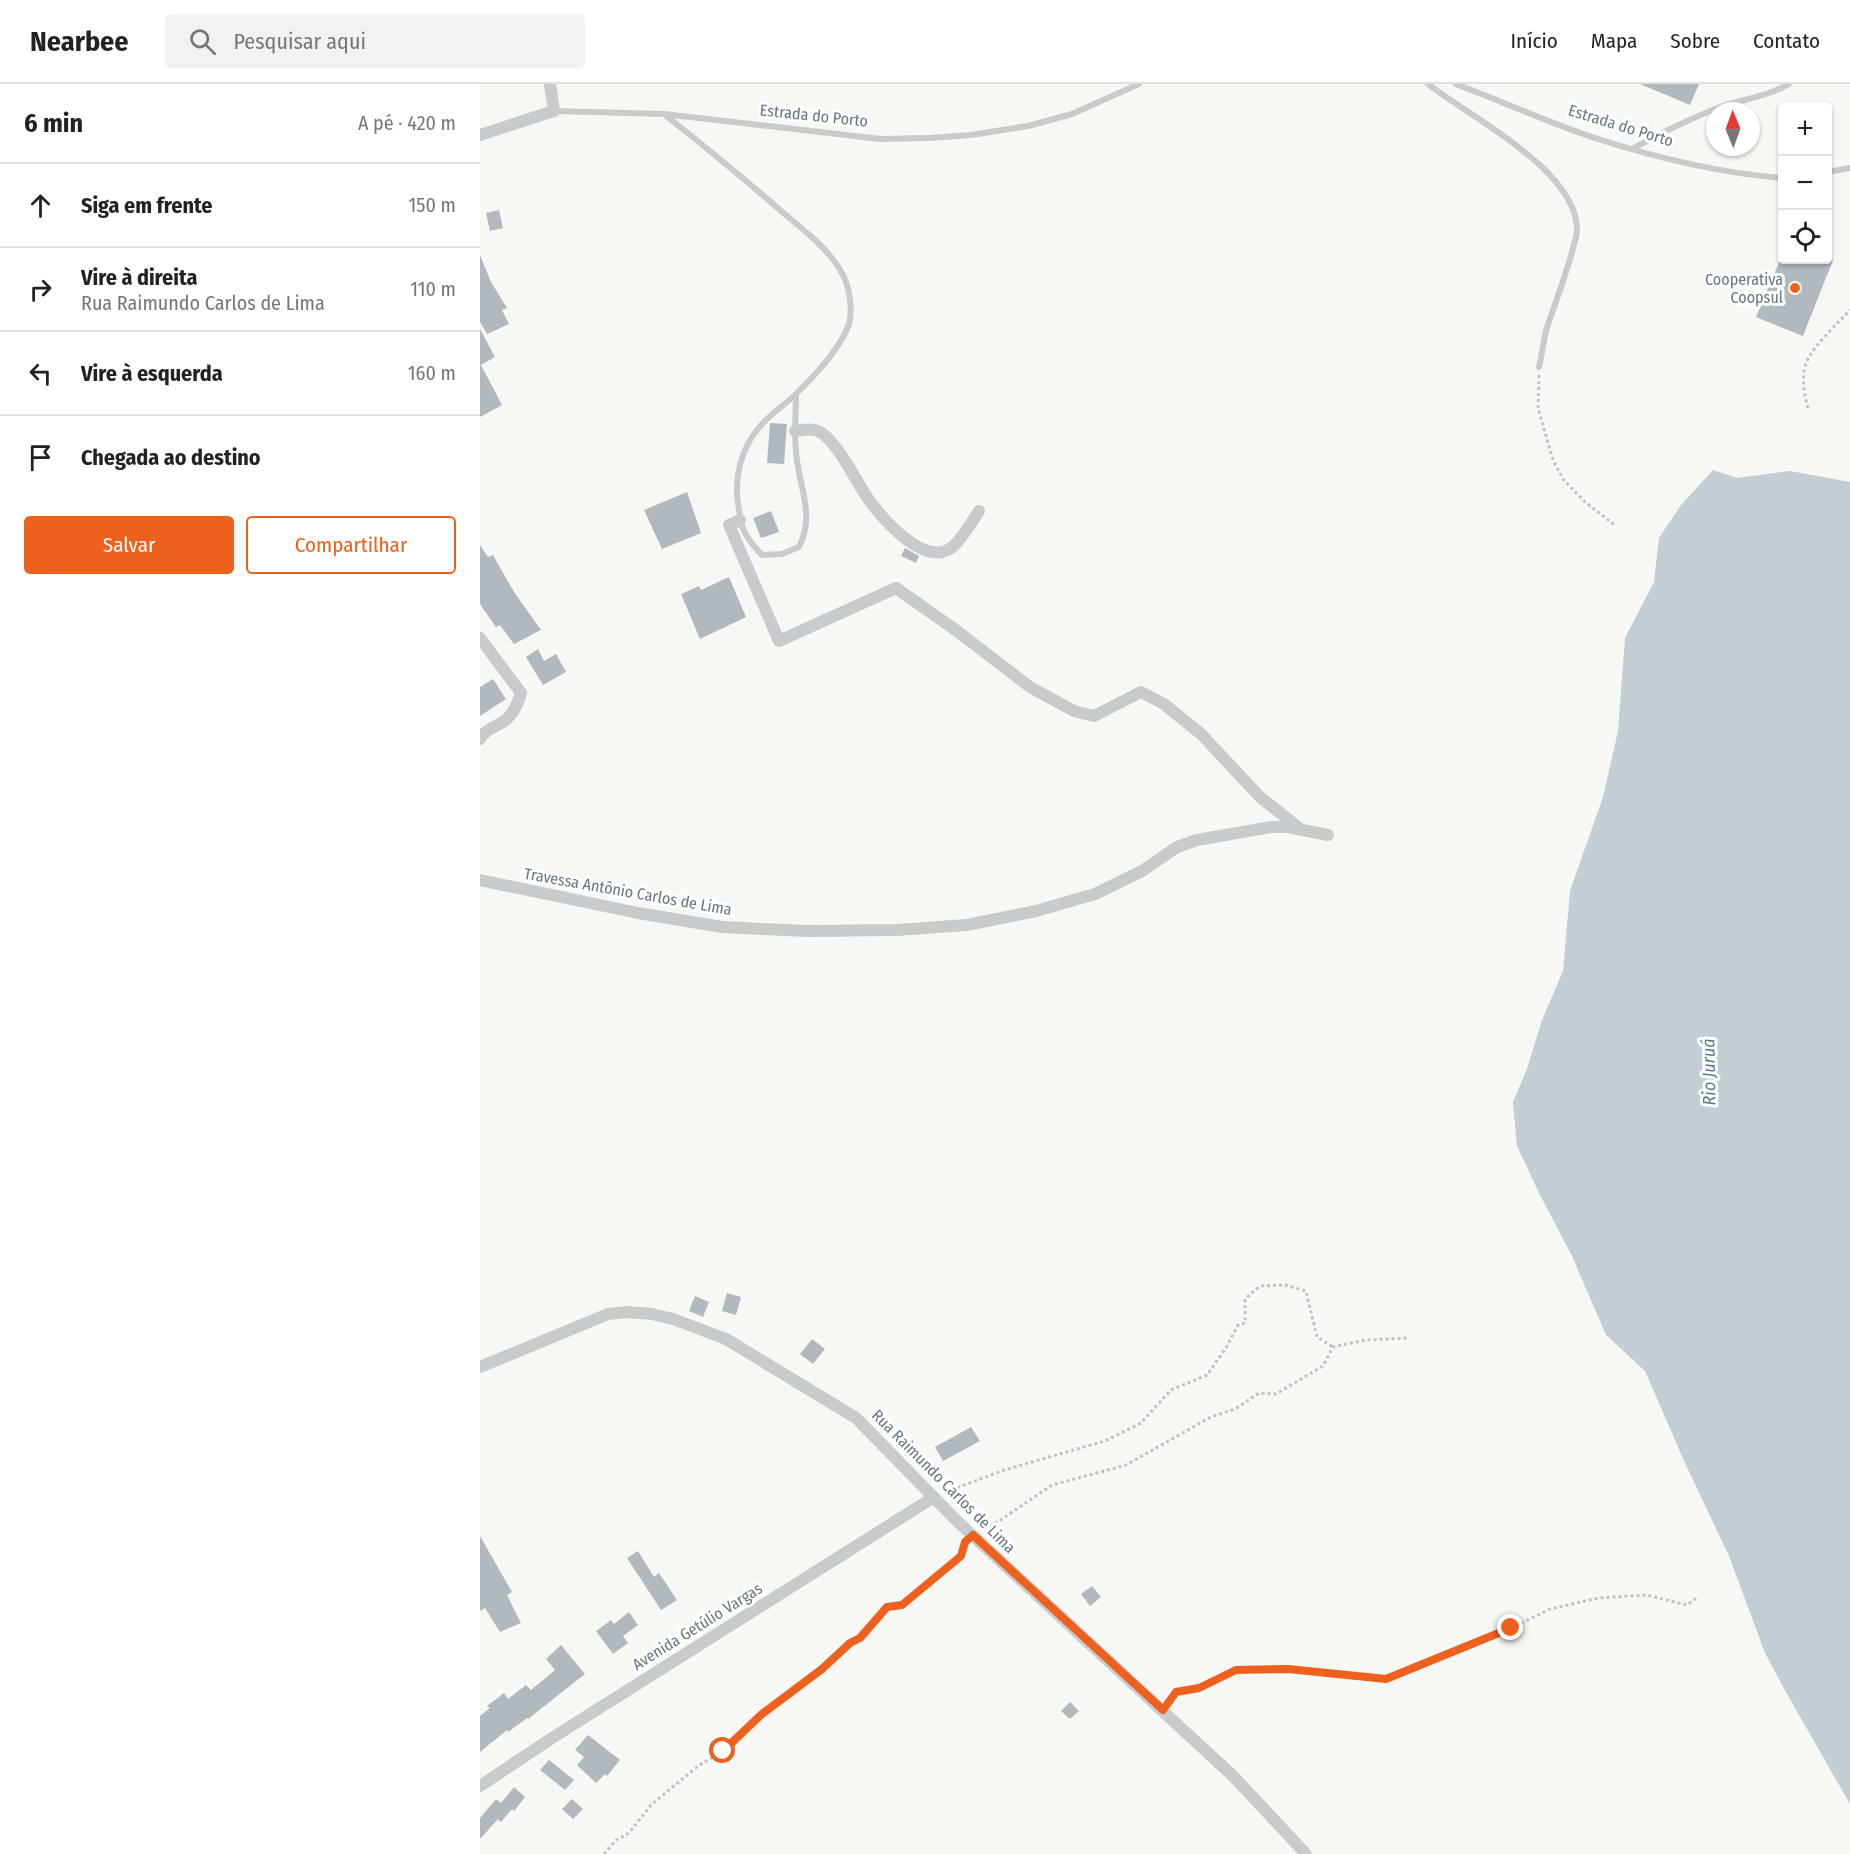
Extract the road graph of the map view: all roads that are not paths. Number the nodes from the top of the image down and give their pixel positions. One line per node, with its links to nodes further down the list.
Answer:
1 (550, 84): 6 (street)
2 (1139, 84): 7 (lane, Estrada do Porto)
3 (1428, 84): 13 (lane)
4 (1456, 84): 9 (lane, Estrada do Porto)
5 (1789, 84): 9 (lane)
6 (554, 111): 7 (lane, Estrada do Porto); 8 (street, Estrada do Porto)
7 (664, 114): 14 (lane)
8 (480, 135)
9 (1634, 148): 12 (lane, Estrada do Porto)
10 (1850, 168): 11 (lane)
11 (1832, 171)
12 (1778, 178)
13 (1539, 367)
14 (796, 394): 15 (lane); 17 (lane)
15 (795, 431): 16 (street); 17 (lane)
16 (979, 511)
17 (740, 520): 20 (street)
18 (480, 638): 19 (street)
19 (480, 739)
20 (1299, 828): 21 (street, Travessa Antônio Carlos de Lima); 22 (street, Travessa Antônio Carlos de Lima)
21 (1328, 835)
22 (480, 880)
23 (480, 1367): 24 (street, Rua Raimundo Carlos de Lima)
24 (934, 1497): 25 (street, Avenida Getúlio Vargas); 26 (street, Rua Raimundo Carlos de Lima)
25 (480, 1786)
26 (1306, 1854)

